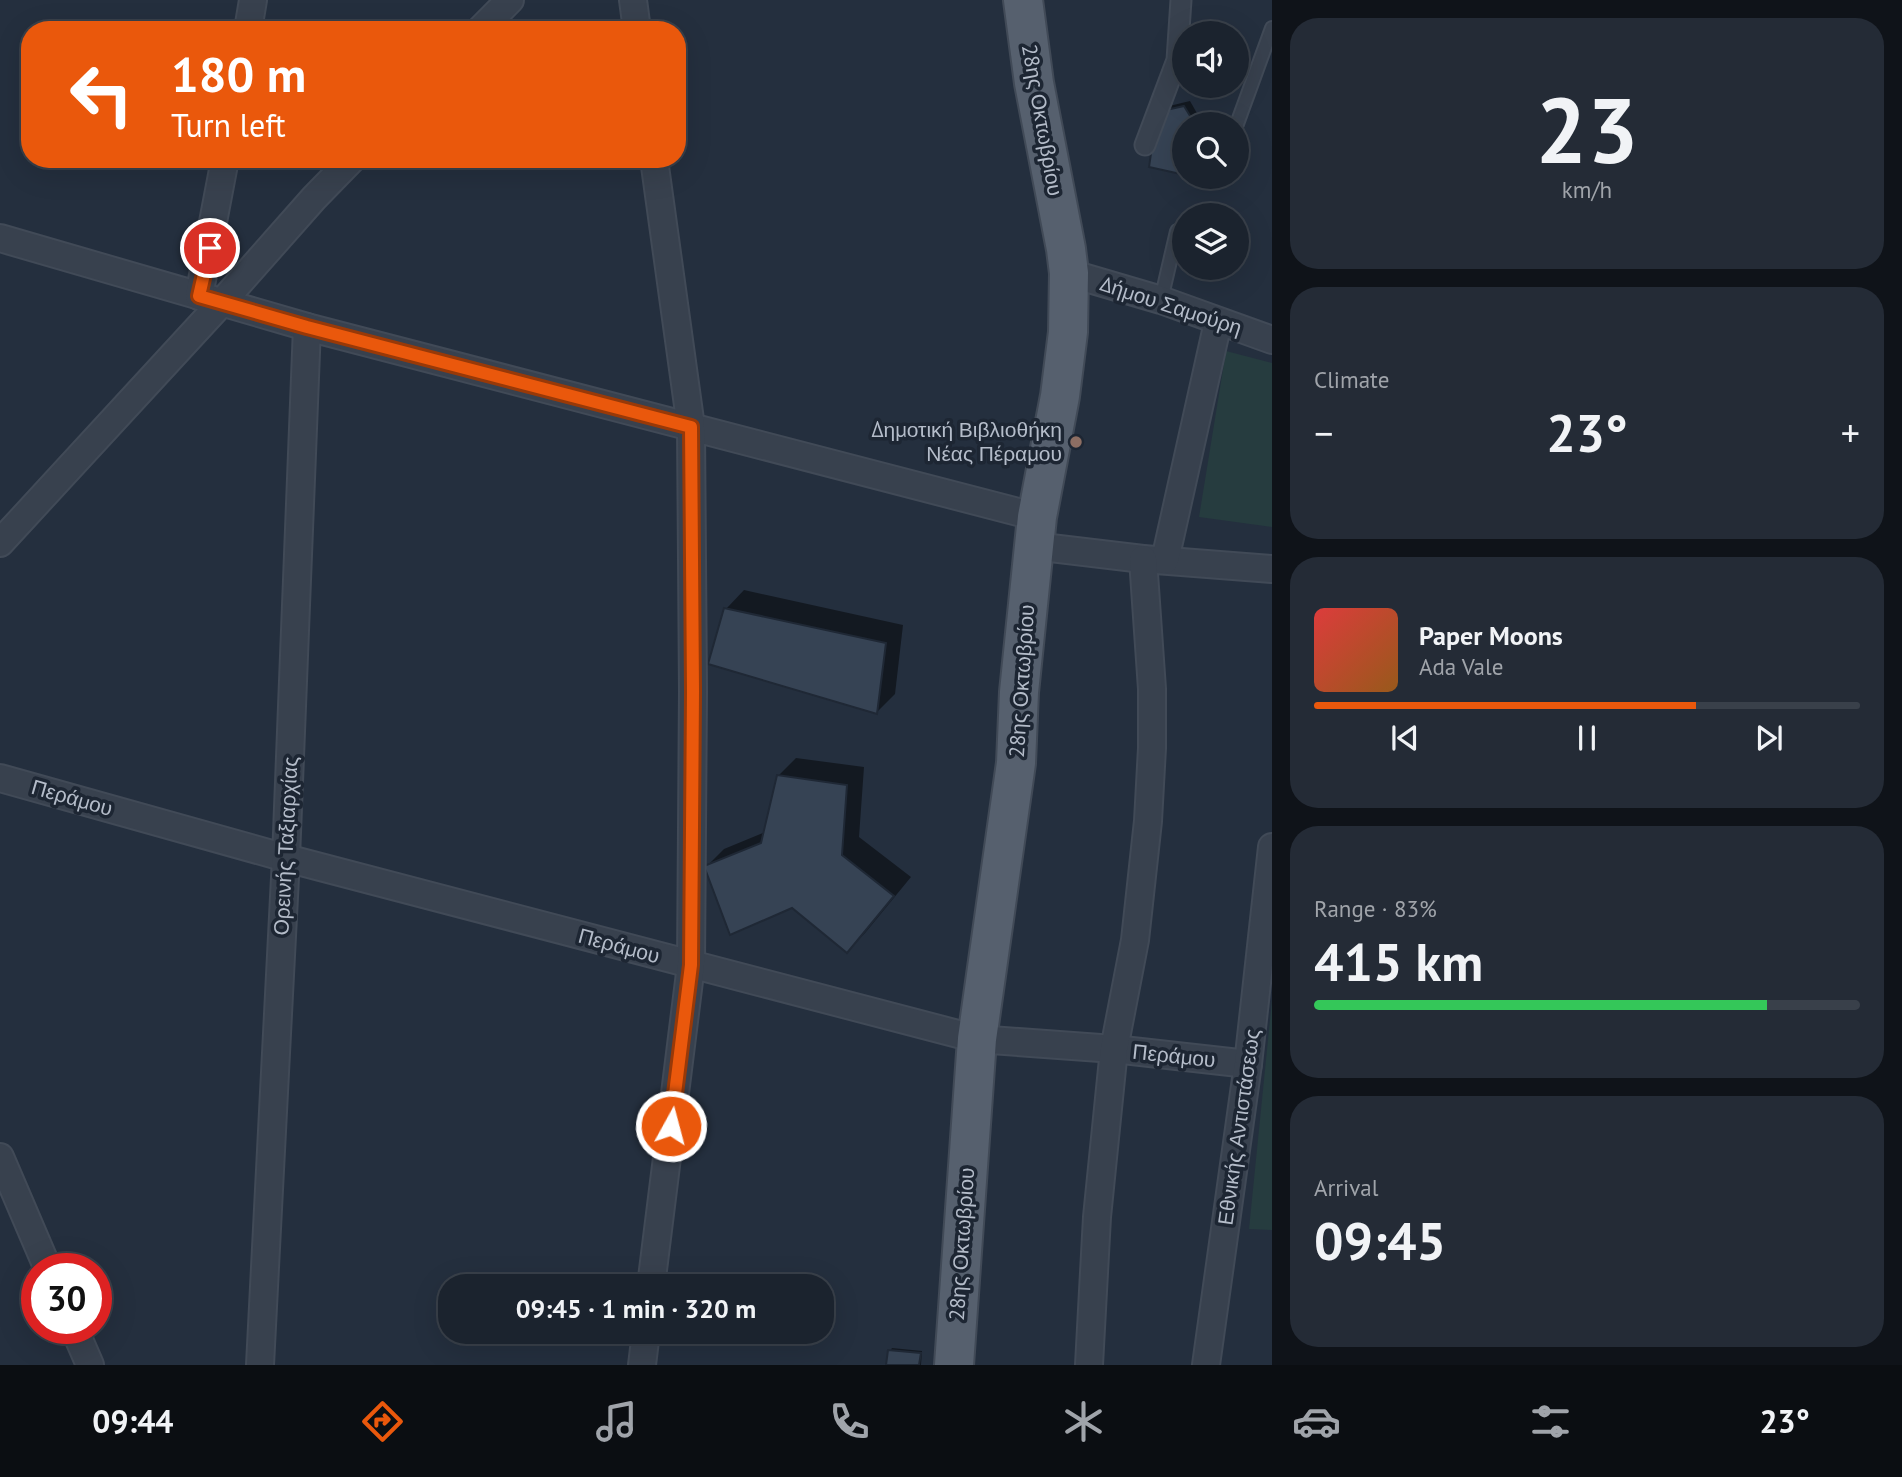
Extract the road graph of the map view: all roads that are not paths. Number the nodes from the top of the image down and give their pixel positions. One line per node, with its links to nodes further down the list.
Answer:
1 (253, 0): 6 (street)
2 (510, 0): 7 (street)
3 (633, 0): 8 (street)
4 (1023, 0): 17 (main road, 28ης Οκτωβρίου)
5 (1181, 0): 11 (street)
6 (250, 21)
7 (489, 21)
8 (636, 21)
9 (1272, 29): 10 (lane)
10 (1241, 112)
11 (1145, 145)
12 (224, 168): 18 (street)
13 (343, 168): 18 (street)
14 (655, 168): 23 (street)
15 (0, 238): 18 (street)
16 (1172, 253): 19 (lane)
17 (1069, 273): 19 (street, Δήμου Σαμούρη); 24 (main road, 28ης Οκτωβρίου)
18 (211, 299): 21 (street); 25 (street)
19 (1161, 300): 20 (street, Δήμου Σαμούρη)
20 (1218, 322): 22 (street, Δήμου Σαμούρη); 26 (street)
21 (307, 327): 23 (street); 30 (street, Ορεινής Ταξιαρχίας)
22 (1272, 340)
23 (691, 427): 24 (street); 31 (street)
24 (1036, 531): 26 (street); 32 (main road, 28ης Οκτωβρίου)
25 (0, 543)
26 (1154, 560): 27 (street); 33 (street)
27 (1272, 569)
28 (0, 778): 30 (street, Περάμου)
29 (1272, 847): 34 (street, Εθνικής Αντιστάσεως)
30 (286, 858): 31 (street, Περάμου); 41 (street, Ορεινής Ταξιαρχίας)
31 (691, 965): 32 (street, Περάμου); 37 (street)
32 (977, 1039): 33 (street, Περάμου); 43 (main road, 28ης Οκτωβρίου)
33 (1114, 1049): 34 (street, Περάμου); 44 (street)
34 (1248, 1064): 45 (street, Εθνικής Αντιστάσεως)
35 (0, 1157): 36 (street)
36 (41, 1253)
37 (652, 1274)
38 (81, 1344): 40 (street)
39 (645, 1344): 42 (street)
40 (90, 1365)
41 (260, 1365)
42 (642, 1365)
43 (954, 1365)
44 (1089, 1365)
45 (1206, 1365)

